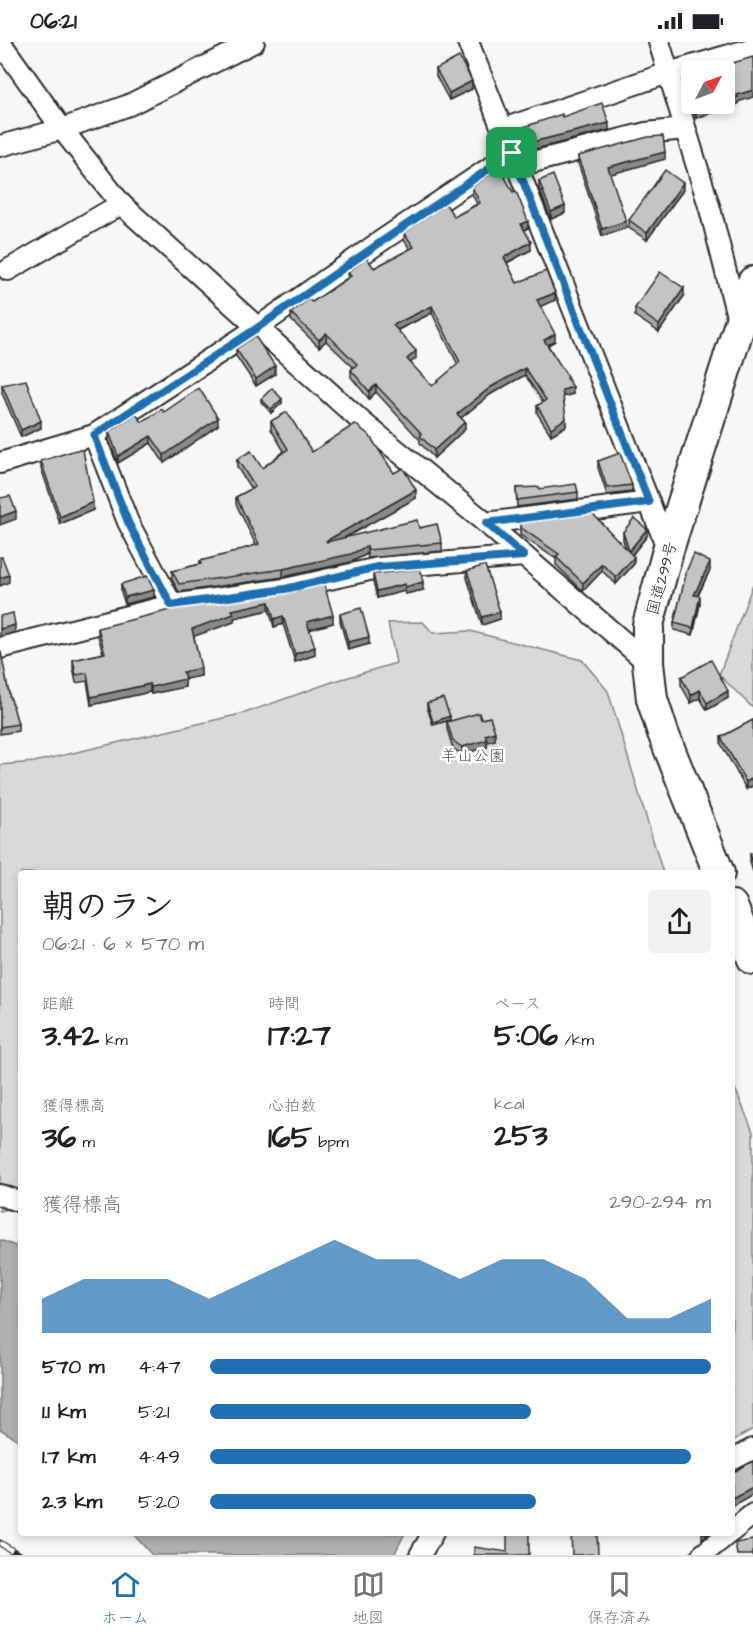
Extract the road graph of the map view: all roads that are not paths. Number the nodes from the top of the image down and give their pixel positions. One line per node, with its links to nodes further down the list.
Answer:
1 (0, 42): 7 (street)
2 (254, 42): 7 (street)
3 (468, 42): 8 (street)
4 (658, 42): 6 (street)
5 (753, 48): 6 (street)
6 (668, 73): 8 (street); 9 (street)
7 (62, 129): 10 (street); 12 (street)
8 (503, 129): 11 (street)
9 (685, 129): 11 (street); 15 (street)
10 (0, 146)
11 (515, 160): 16 (street); 19 (street)
12 (121, 204): 13 (street); 16 (street)
13 (9, 270)
14 (753, 282): 15 (highway, 国道299号)
15 (739, 327): 21 (highway, 国道299号)
16 (257, 328): 17 (street); 20 (street)
17 (94, 435): 18 (street); 23 (street)
18 (0, 463)
19 (649, 502): 20 (street); 21 (street)
20 (486, 523): 22 (street)
21 (668, 550): 25 (highway, 国道299号)
22 (524, 556): 23 (street); 25 (street)
23 (171, 605): 24 (street)
24 (0, 648)
25 (648, 663): 26 (highway, 国道299号)
26 (718, 870)
27 (735, 914): 28 (highway)
28 (753, 959)
29 (0, 1196): 30 (street)
30 (18, 1203)
31 (18, 1205): 32 (street)
32 (0, 1210)
33 (753, 1449): 34 (street)
34 (735, 1458)
35 (753, 1514): 36 (street)
36 (735, 1528)
37 (431, 1536): 39 (street)
38 (725, 1536): 40 (street)
39 (420, 1555)
40 (702, 1555)

